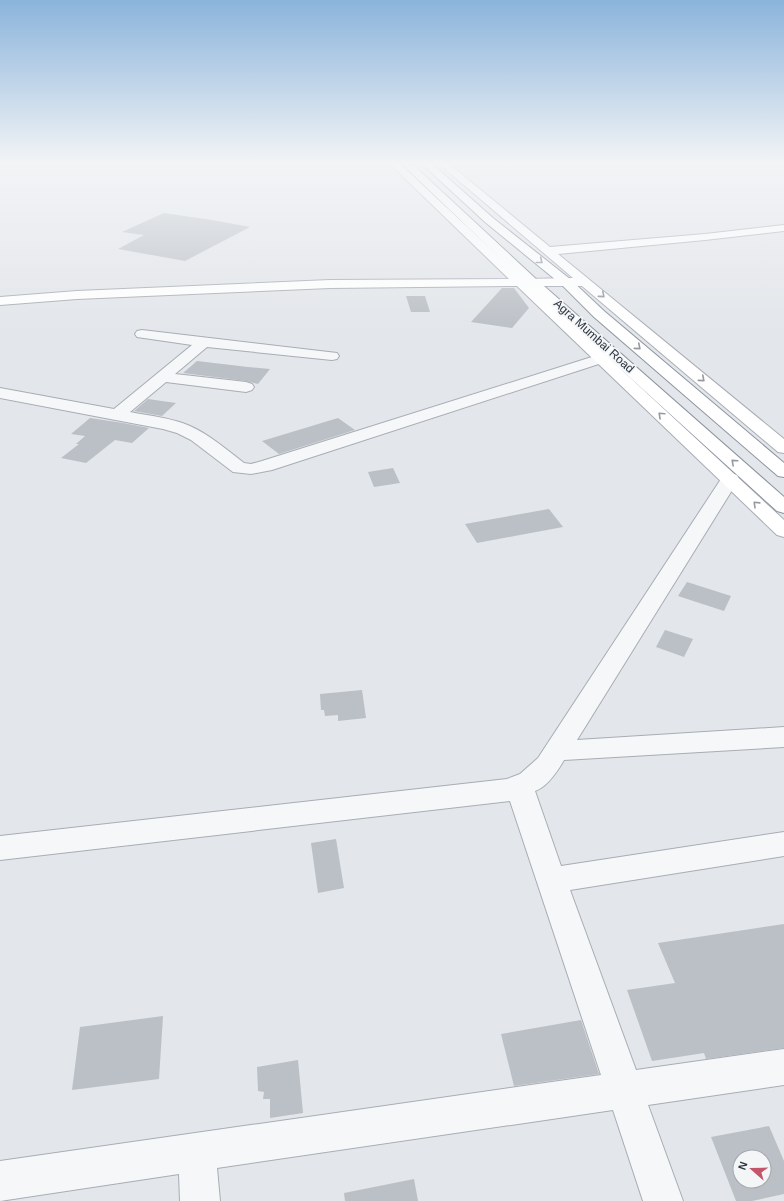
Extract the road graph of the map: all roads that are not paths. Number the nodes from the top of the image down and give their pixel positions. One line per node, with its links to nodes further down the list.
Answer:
1 (455, 219): 7 (main road)
2 (462, 219): 7 (main road, Agra Mumbai Road)
3 (488, 219): 8 (main road, Agra Mumbai Road, one-way to 8)
4 (511, 219): 6 (main road)
5 (784, 228): 6 (main road)
6 (550, 251): 9 (main road)
7 (523, 280): 8 (main road); 10 (main road); 11 (main road); 15 (main road); 23 (main road, Agra Mumbai Road, one-way to 7)
8 (563, 280): 9 (main road); 21 (main road, Agra Mumbai Road, one-way to 21)
9 (583, 280): 20 (main road, one-way to 20)
10 (0, 297)
11 (0, 301)
12 (142, 334): 13 (street)
13 (204, 342): 14 (street); 16 (street)
14 (332, 356)
15 (600, 358): 19 (street); 22 (main road, one-way to 15)
16 (162, 378): 17 (street); 19 (street)
17 (246, 387)
18 (0, 393): 19 (street)
19 (118, 414)
20 (782, 442)
21 (784, 472)
22 (730, 479): 24 (main road, one-way to 22); 26 (street)
23 (784, 507)
24 (784, 531)
25 (784, 737): 26 (street)
26 (556, 751): 27 (street)
27 (519, 786): 29 (street); 30 (street)
28 (784, 844): 30 (street)
29 (0, 848)
30 (552, 880): 32 (street)
31 (784, 1067): 32 (street)
32 (624, 1090): 33 (street); 36 (street)
33 (197, 1153): 34 (street); 35 (street)
34 (0, 1181)
35 (200, 1201)
36 (663, 1201)

